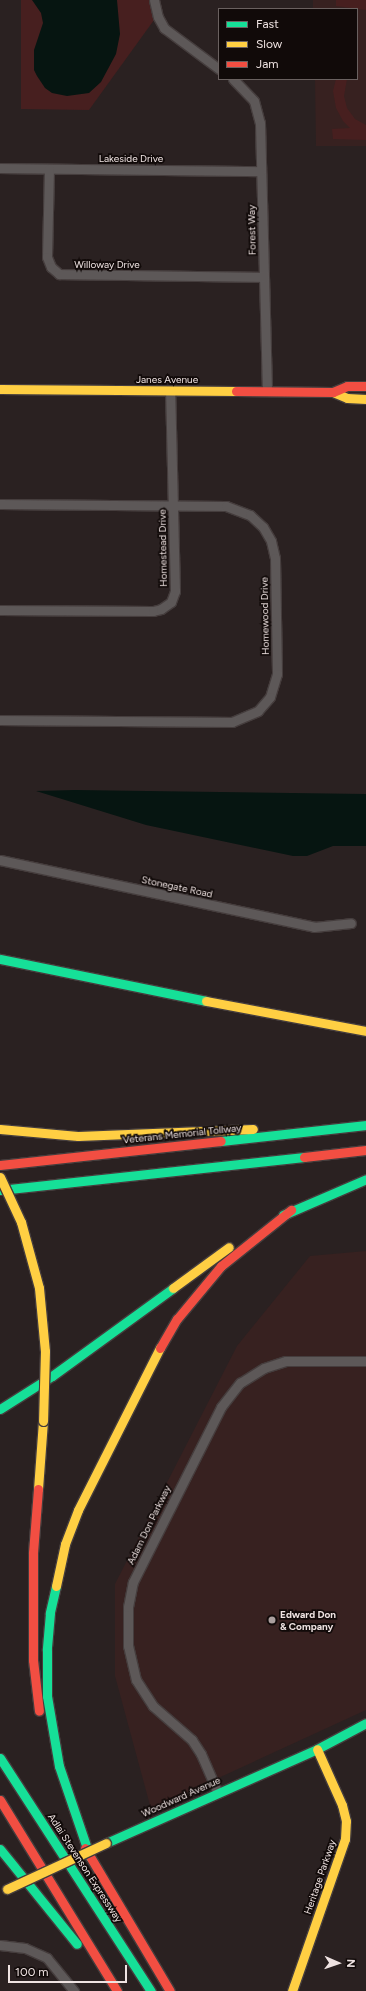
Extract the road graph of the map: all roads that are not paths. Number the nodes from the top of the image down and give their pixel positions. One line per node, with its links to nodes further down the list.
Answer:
1 (154, 0): 2 (street)
2 (218, 68)
3 (234, 80): 6 (street, Forest Way)
4 (0, 168): 5 (street, Lakeside Drive)
5 (49, 169): 6 (street, Lakeside Drive); 7 (street, Willoway Drive)
6 (262, 171): 7 (street, Forest Way)
7 (264, 277): 11 (street, Forest Way)
8 (366, 386): 12 (main road, Janes Avenue)
9 (0, 389): 10 (main road, Janes Avenue)
10 (170, 391): 11 (main road, Janes Avenue); 15 (street, Homestead Drive)
11 (267, 391): 12 (main road, Janes Avenue)
12 (334, 392): 13 (main road, Janes Avenue)
13 (366, 399)
14 (0, 504): 15 (street, Homewood Drive)
15 (172, 506): 16 (street, Homestead Drive); 17 (street, Homewood Drive)
16 (0, 610)
17 (0, 720)
18 (0, 860): 19 (street, Stonegate Road)
19 (351, 923)
20 (0, 959): 21 (main road)
21 (366, 1031)
22 (366, 1125): 24 (main road, Veterans Memorial Tollway)
23 (0, 1129): 24 (main road)
24 (282, 1134): 26 (main road, Veterans Memorial Tollway)
25 (366, 1150): 29 (main road)
26 (0, 1165)
27 (0, 1177): 33 (main road, bridge)
28 (366, 1179): 30 (main road)
29 (0, 1190)
30 (291, 1210): 32 (main road); 43 (main road)
31 (366, 1361): 39 (street, Adam Don Parkway)
32 (0, 1410)
33 (40, 1719)
34 (365, 1724): 37 (main road, Woodward Avenue)
35 (0, 1747): 41 (main road)
36 (46, 1747): 43 (main road)
37 (317, 1749): 39 (main road, Woodward Avenue); 51 (main road, Heritage Parkway)
38 (0, 1758): 41 (main road, Adlai Stevenson Expressway)
39 (218, 1793): 44 (main road, Woodward Avenue, bridge)
40 (0, 1800): 48 (main road)
41 (40, 1819): 49 (main road, Adlai Stevenson Expressway)
42 (0, 1849): 47 (main road)
43 (90, 1857): 50 (main road)
44 (2, 1891)
45 (0, 1945): 46 (street)
46 (74, 1991)
47 (109, 1991)
48 (116, 1991)
49 (151, 1991)
50 (170, 1991)
51 (292, 1991)

